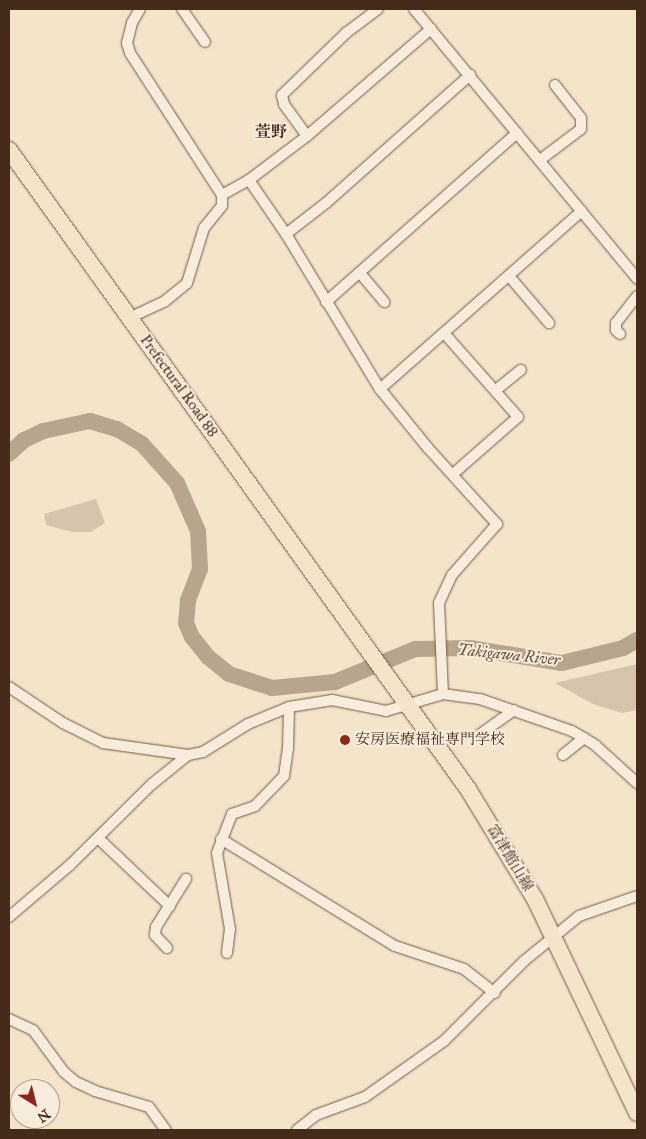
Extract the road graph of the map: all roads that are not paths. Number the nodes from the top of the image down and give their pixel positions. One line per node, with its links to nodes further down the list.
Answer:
1 (140, 9): 14 (street)
2 (182, 9): 6 (street)
3 (378, 9): 10 (street)
4 (414, 9): 5 (street)
5 (431, 29): 7 (street); 10 (street)
6 (205, 42)
7 (470, 74): 9 (street); 16 (street)
8 (555, 85): 12 (street)
9 (518, 133): 12 (street); 17 (street)
10 (307, 136): 13 (street)
11 (9, 150): 23 (main road, Prefectural Road 88)
12 (540, 160): 15 (street)
13 (249, 180): 14 (street); 16 (street)
14 (222, 195): 23 (street)
15 (582, 211): 18 (street); 19 (street)
16 (286, 234): 21 (street)
17 (360, 273): 21 (street); 22 (street)
18 (509, 276): 24 (street); 25 (street)
19 (637, 279)
20 (637, 296): 26 (street)
21 (326, 302): 28 (street)
22 (384, 302)
23 (130, 318): 31 (main road, Prefectural Road 88)
24 (548, 323)
25 (444, 333): 28 (street); 29 (street)
26 (620, 334)
27 (521, 370): 29 (street)
28 (380, 389): 30 (street)
29 (496, 390): 30 (street)
30 (453, 474): 33 (street)
31 (349, 623): 34 (main road, 富津館山線)
32 (9, 687): 39 (street)
33 (443, 694): 34 (street); 36 (street)
34 (409, 706): 35 (street); 48 (main road, 富津館山線)
35 (289, 707): 39 (street); 43 (street)
36 (514, 710): 37 (street); 38 (street)
37 (479, 735)
38 (584, 738): 40 (street); 41 (street)
39 (188, 755): 42 (street)
40 (563, 755)
41 (637, 783)
42 (98, 838): 46 (street); 47 (street)
43 (221, 839): 50 (street); 51 (street)
44 (186, 879): 46 (street)
45 (637, 896): 48 (street)
46 (170, 906): 49 (street)
47 (9, 917)
48 (554, 937): 51 (street); 53 (main road, 富津館山線)
49 (167, 948)
50 (227, 953)
51 (495, 993): 55 (street)
52 (9, 1019): 54 (street)
53 (637, 1113)
54 (166, 1130)
55 (297, 1130)

